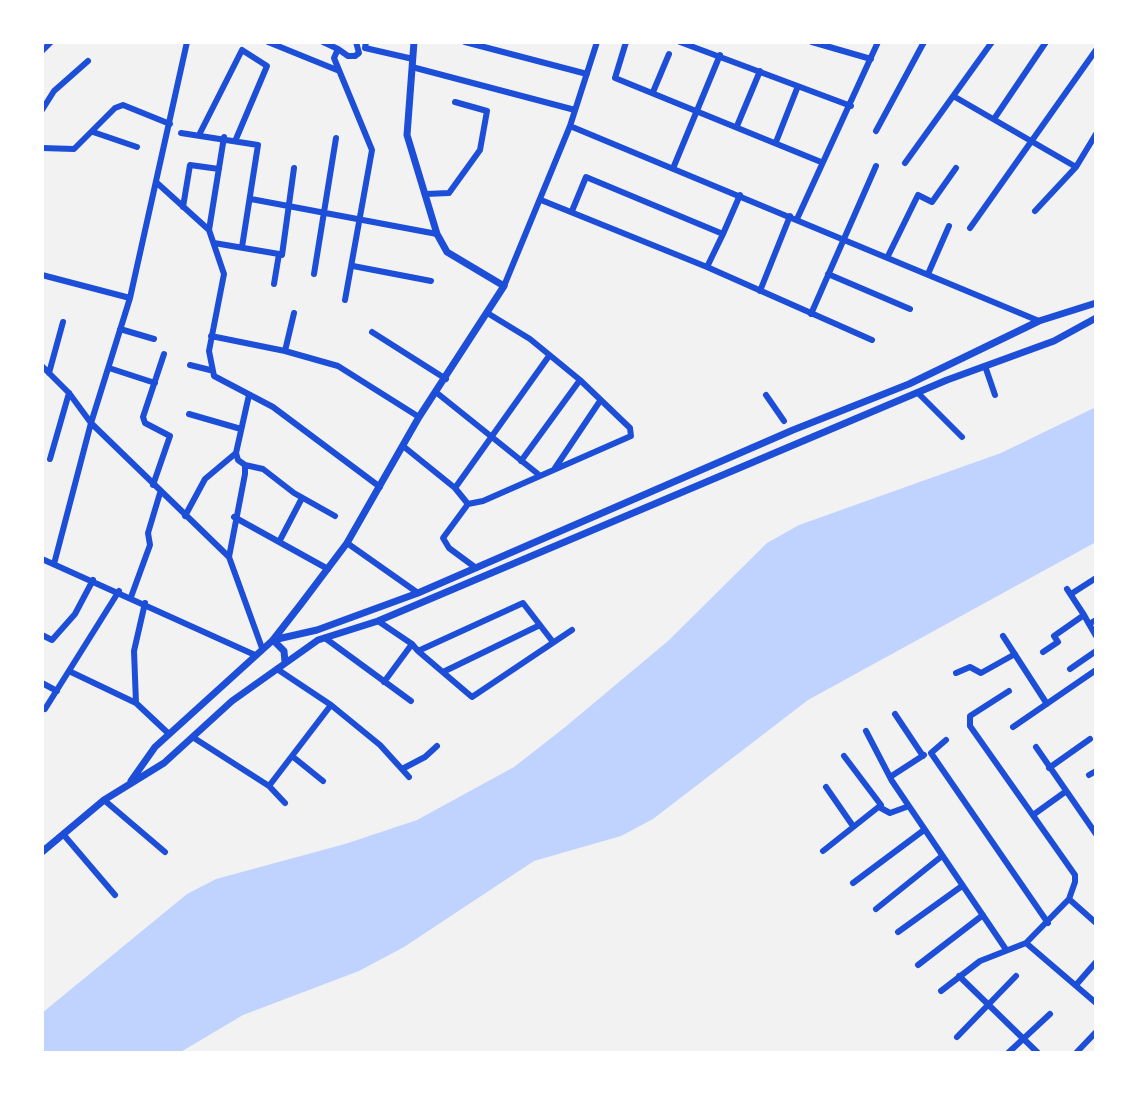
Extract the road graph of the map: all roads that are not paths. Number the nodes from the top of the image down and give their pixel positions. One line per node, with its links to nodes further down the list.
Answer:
1 (51, 42): 19 (street)
2 (187, 42): 37 (street)
3 (268, 42): 25 (street)
4 (323, 42): 17 (street)
5 (356, 42): 17 (street)
6 (366, 42): 24 (street)
7 (414, 42): 24 (street)
8 (465, 42): 27 (street)
9 (597, 42): 27 (street)
10 (626, 42): 29 (street)
11 (680, 42): 21 (street)
12 (812, 42): 22 (street)
13 (878, 42): 22 (street)
14 (992, 42): 30 (street)
15 (1046, 42): 36 (street)
16 (922, 43): 40 (street)
17 (338, 49): 25 (street)
18 (1096, 50): 48 (street)
19 (42, 51)
20 (669, 54): 29 (street)
21 (720, 55): 26 (street); 33 (street)
22 (871, 59): 32 (street)
23 (88, 61): 34 (street)
24 (412, 63): 35 (street); 62 (street)
25 (337, 70): 71 (street)
26 (760, 71): 28 (street); 39 (street)
27 (587, 74): 35 (street)
28 (798, 86): 32 (street); 49 (street)
29 (653, 92): 33 (street)
30 (955, 97): 36 (street); 54 (street)
31 (455, 102): 62 (street)
32 (851, 106): 53 (street)
33 (697, 109): 39 (street); 55 (street)
34 (42, 110)
35 (575, 110): 38 (street)
36 (994, 119): 48 (street)
37 (170, 124): 41 (street); 61 (street)
38 (570, 126): 55 (street); 65 (street)
39 (737, 126): 49 (street)
40 (876, 131)
41 (93, 132): 51 (street); 52 (street)
42 (181, 133): 44 (street)
43 (1096, 134): 50 (street)
44 (199, 135): 45 (street); 47 (street)
45 (224, 137): 47 (street); 60 (street)
46 (336, 138): 70 (street)
47 (236, 139): 64 (street)
48 (1031, 141): 57 (street); 74 (street)
49 (776, 142): 53 (street)
50 (1093, 145): 57 (street)
51 (137, 147)
52 (42, 148)
53 (821, 162): 72 (street)
54 (905, 163)
55 (674, 166): 63 (street)
56 (876, 166): 78 (street)
57 (1076, 167): 69 (street)
58 (294, 168): 66 (street)
59 (956, 168): 82 (street)
60 (219, 169): 67 (street); 75 (street)
61 (156, 182): 67 (street); 93 (street)
62 (426, 194): 76 (street)
63 (740, 195): 72 (street); 77 (street)
64 (251, 199): 66 (street); 80 (street)
65 (541, 200): 68 (street); 91 (street)
66 (289, 206): 70 (street); 81 (street)
67 (183, 207): 75 (street)
68 (572, 211): 77 (street); 84 (street)
69 (1035, 211)
70 (324, 212): 71 (street); 85 (street)
71 (359, 218): 76 (street); 83 (street)
72 (793, 218): 78 (street); 92 (street)
73 (949, 226): 87 (street)
74 (970, 228)
75 (209, 230): 79 (street)
76 (437, 234): 91 (street)
77 (723, 234): 84 (street)
78 (844, 238): 82 (street); 86 (street)
79 (214, 243): 80 (street); 105 (street)
80 (242, 247): 81 (street)
81 (279, 254): 90 (street)
82 (888, 256): 87 (street)
83 (353, 266): 89 (street); 94 (street)
84 (707, 267): 92 (street)
85 (314, 274)
86 (828, 274): 96 (street); 99 (street)
87 (928, 274): 101 (street)
88 (42, 275): 93 (street)
89 (431, 281)
90 (274, 284)
91 (504, 286): 98 (street)
92 (760, 291): 99 (street)
93 (130, 298): 103 (street)
94 (345, 300)
95 (1096, 303): 101 (street)
96 (910, 309)
97 (294, 313): 108 (street)
98 (489, 314): 110 (street); 117 (street)
99 (811, 314): 107 (street)
100 (1096, 318): 113 (street)
101 (1039, 321): 155 (street)
102 (63, 322): 116 (street)
103 (120, 329): 106 (street); 114 (street)
104 (372, 332): 117 (street)
105 (211, 336): 108 (street); 115 (street)
106 (154, 339)
107 (872, 340)
108 (285, 351): 128 (street)
109 (164, 354): 119 (street)
110 (549, 356): 118 (street); 132 (street)
111 (190, 365): 115 (street)
112 (42, 366): 116 (street)
113 (985, 366): 122 (street); 125 (street)
114 (109, 368): 119 (street); 130 (street)
115 (210, 370): 123 (street)
116 (49, 373): 120 (street)
117 (446, 379): 121 (street)
118 (580, 380): 126 (street); 137 (street)
119 (155, 383): 141 (street)
120 (69, 393): 130 (street); 136 (street)
121 (437, 393): 128 (street); 132 (street)
122 (918, 393): 133 (street); 164 (street)
123 (249, 395): 131 (street); 142 (street)
124 (766, 395): 129 (street)
125 (995, 395)
126 (600, 401): 139 (street); 139 (street)
127 (189, 414): 131 (street)
128 (419, 417): 134 (street)
129 (784, 421)
130 (91, 423): 141 (street); 154 (street)
131 (241, 429): 135 (street)
132 (492, 437): 137 (street); 143 (street)
133 (962, 437)
134 (403, 446): 142 (street); 143 (street)
135 (236, 453): 138 (street); 147 (street)
136 (50, 459)
137 (521, 461): 140 (street)
138 (245, 465): 145 (street); 149 (street)
139 (555, 468): 140 (street)
140 (538, 474): 146 (street)
141 (153, 485): 144 (street)
142 (380, 487): 151 (street)
143 (455, 488): 146 (street)
144 (160, 493): 147 (street); 161 (street)
145 (302, 498): 148 (street); 150 (street)
146 (468, 504): 155 (street)
147 (185, 516): 152 (street)
148 (335, 516)
149 (234, 517): 150 (street); 152 (street)
150 (279, 542): 156 (street)
151 (347, 543): 156 (street); 160 (street)
152 (229, 557): 175 (street)
153 (42, 559): 154 (street)
154 (54, 564): 158 (street)
155 (476, 568): 160 (street)
156 (328, 569): 172 (street)
157 (1096, 578): 163 (street)
158 (93, 580): 159 (street); 168 (street)
159 (119, 591): 161 (street); 185 (street)
160 (418, 593): 172 (street)
161 (131, 597): 162 (street)
162 (145, 603): 180 (street); 193 (street)
163 (1084, 615): 165 (street); 178 (street)
164 (378, 621): 171 (street); 174 (street)
165 (1093, 622): 170 (street)
166 (540, 625): 173 (street); 176 (street); 186 (street)
167 (572, 630): 173 (street)
168 (42, 635)
169 (1003, 636): 179 (street)
170 (1096, 636)
171 (325, 638): 181 (street); 188 (street)
172 (273, 640): 175 (street); 181 (street)
173 (553, 642): 186 (street)
174 (412, 644): 176 (street); 188 (street)
175 (262, 648): 180 (street)
176 (418, 651): 186 (street)
177 (1096, 651): 183 (street)
178 (1043, 652)
179 (1015, 654): 187 (street); 194 (street)
180 (255, 655): 200 (street)
181 (285, 662): 182 (street)
182 (277, 669): 195 (street); 201 (street)
183 (1070, 669)
184 (1096, 670): 194 (street)
185 (71, 672): 190 (street); 193 (street)
186 (443, 672)
187 (956, 673)
188 (384, 682): 192 (street)
189 (42, 683): 190 (street)
190 (57, 691): 196 (street)
191 (1009, 691): 223 (street)
192 (411, 701)
193 (136, 703): 200 (street)
194 (1047, 704): 198 (street)
195 (331, 705): 207 (street); 211 (street)
196 (45, 709)
197 (895, 714): 209 (street)
198 (1013, 727)
199 (866, 731): 213 (street)
200 (169, 734): 214 (street)
201 (194, 738): 214 (street); 216 (street)
202 (1090, 739): 210 (street)
203 (946, 740): 206 (street)
204 (437, 746): 211 (street)
205 (1036, 747): 210 (street)
206 (931, 753): 209 (street); 240 (street)
207 (292, 756): 215 (street); 216 (street)
208 (844, 756): 222 (street)
209 (923, 756): 213 (street)
210 (1049, 768): 218 (street)
211 (402, 769): 212 (street)
212 (409, 777)
213 (890, 777): 221 (street)
214 (131, 781): 219 (street)
215 (323, 781)
216 (269, 786): 220 (street)
217 (826, 787): 224 (street)
218 (1065, 792): 223 (street); 227 (street)
219 (104, 800): 226 (street); 232 (street)
220 (285, 803)
221 (909, 806): 222 (street); 225 (street)
222 (879, 807): 224 (street)
223 (1033, 815): 237 (street)
224 (853, 826): 230 (street)
225 (924, 830): 233 (street); 234 (street)
226 (63, 834): 229 (street); 236 (street)
227 (1096, 834)
228 (42, 839): 229 (street)
229 (51, 845): 231 (street)
230 (823, 851)
231 (42, 852)
232 (165, 852)
233 (942, 856): 235 (street); 238 (street)
234 (853, 883)
235 (962, 886): 239 (street); 242 (street)
236 (115, 895)
237 (1069, 899): 240 (street); 241 (street)
238 (876, 909)
239 (983, 915): 244 (street); 246 (street)
240 (1048, 923): 243 (street)
241 (1096, 923)
242 (898, 932)
243 (1026, 943): 244 (street); 249 (street)
244 (1005, 948): 247 (street)
245 (1096, 962): 249 (street)
246 (918, 965)
247 (959, 976): 250 (street); 251 (street)
248 (1016, 976): 251 (street)
249 (1076, 985): 252 (street)
250 (941, 991)
251 (987, 1003): 255 (street); 256 (street)
252 (1096, 1003)
253 (1050, 1014): 256 (street)
254 (1096, 1032): 259 (street)
255 (957, 1037)
256 (1023, 1038): 257 (street); 258 (street)
257 (1008, 1053)
258 (1038, 1053)
259 (1076, 1053)

